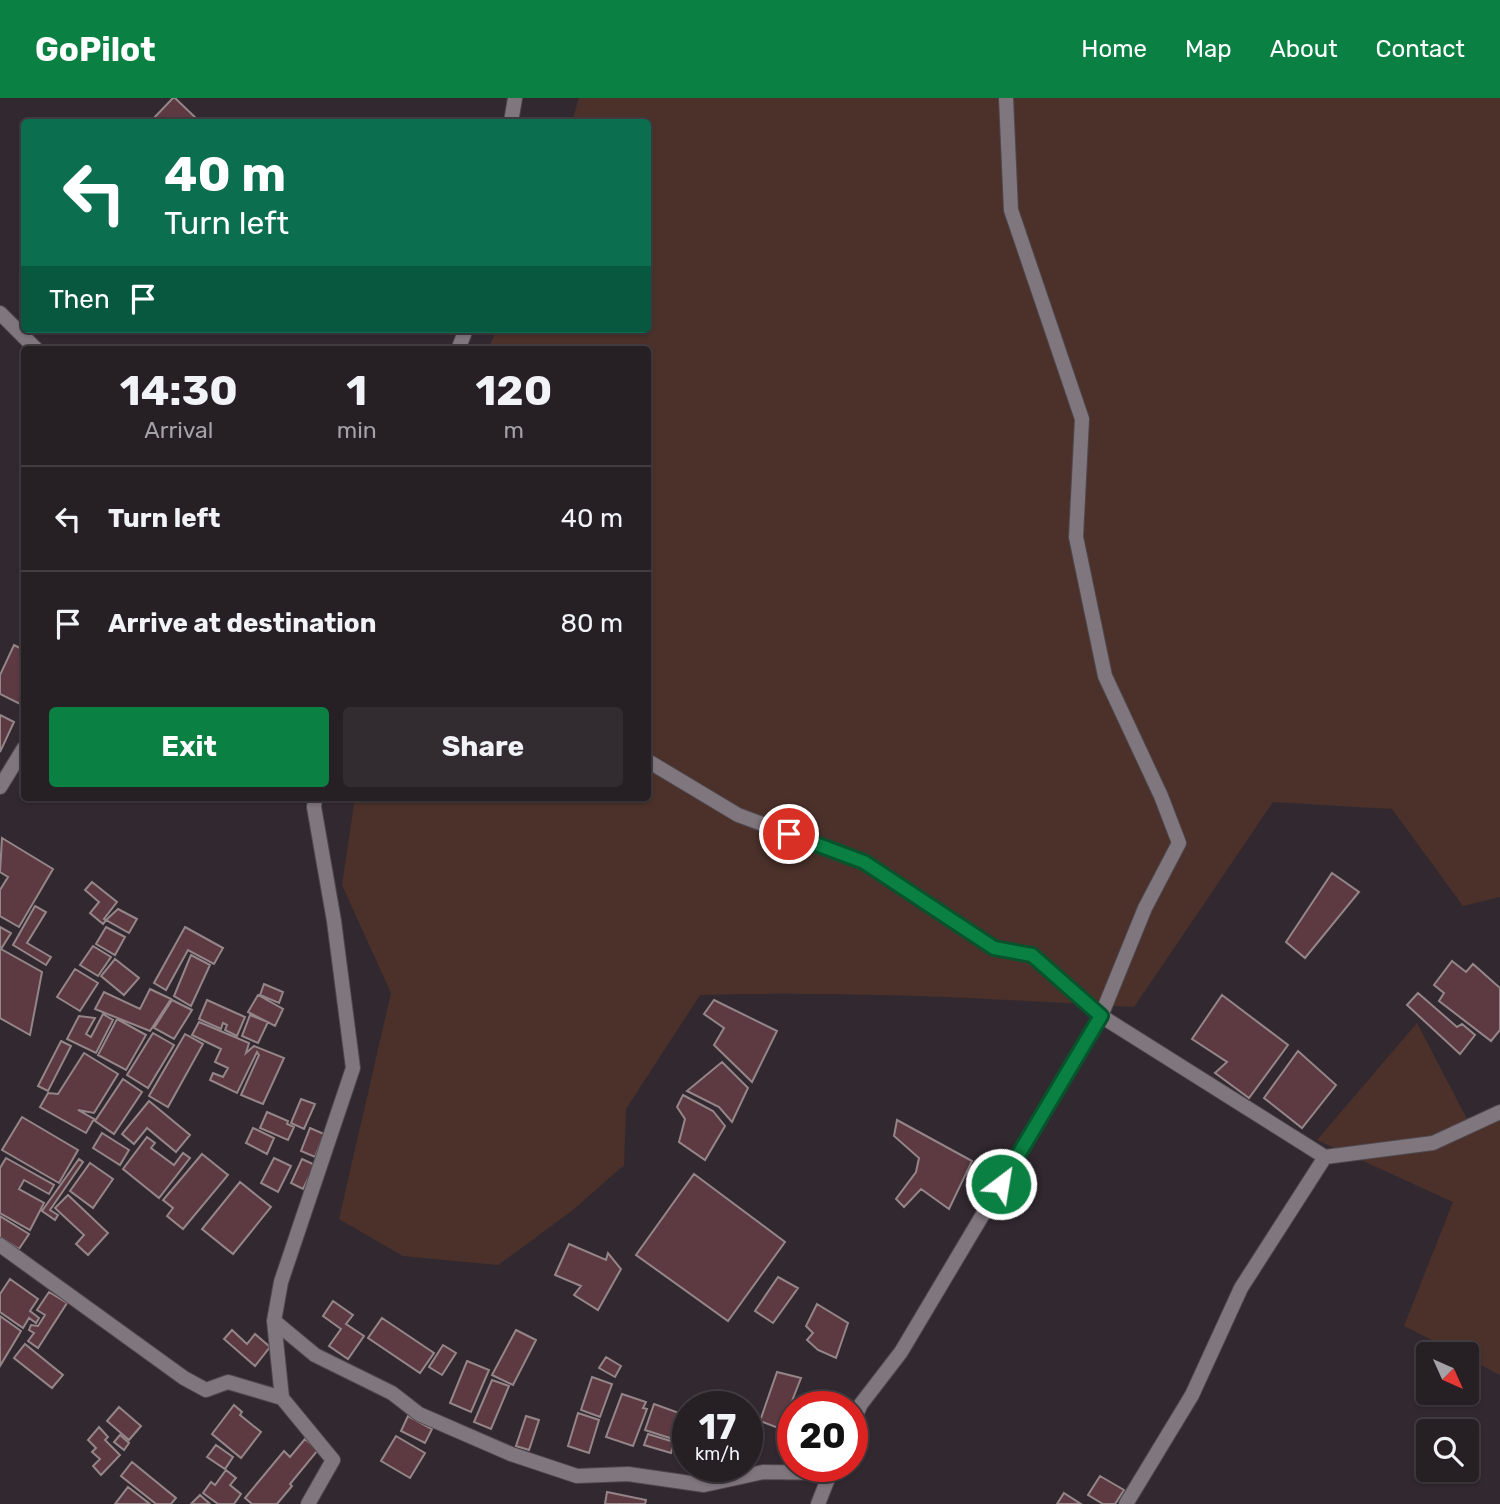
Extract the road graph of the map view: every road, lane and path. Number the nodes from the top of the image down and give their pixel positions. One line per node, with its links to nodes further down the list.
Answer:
1 (515, 98): 3 (lane)
2 (1006, 98): 10 (lane)
3 (512, 119)
4 (0, 313): 5 (lane)
5 (33, 346)
6 (21, 753): 8 (lane)
7 (651, 763): 10 (lane)
8 (0, 787)
9 (315, 801): 14 (lane)
10 (1101, 1016): 12 (lane); 15 (lane)
11 (1500, 1112): 12 (lane)
12 (1325, 1157): 21 (lane)
13 (0, 1245): 16 (lane)
14 (274, 1321): 16 (lane); 17 (lane)
15 (868, 1395)
16 (282, 1398): 19 (lane)
17 (777, 1472)
18 (827, 1482): 20 (lane)
19 (308, 1504)
20 (818, 1504)
21 (1126, 1504)

